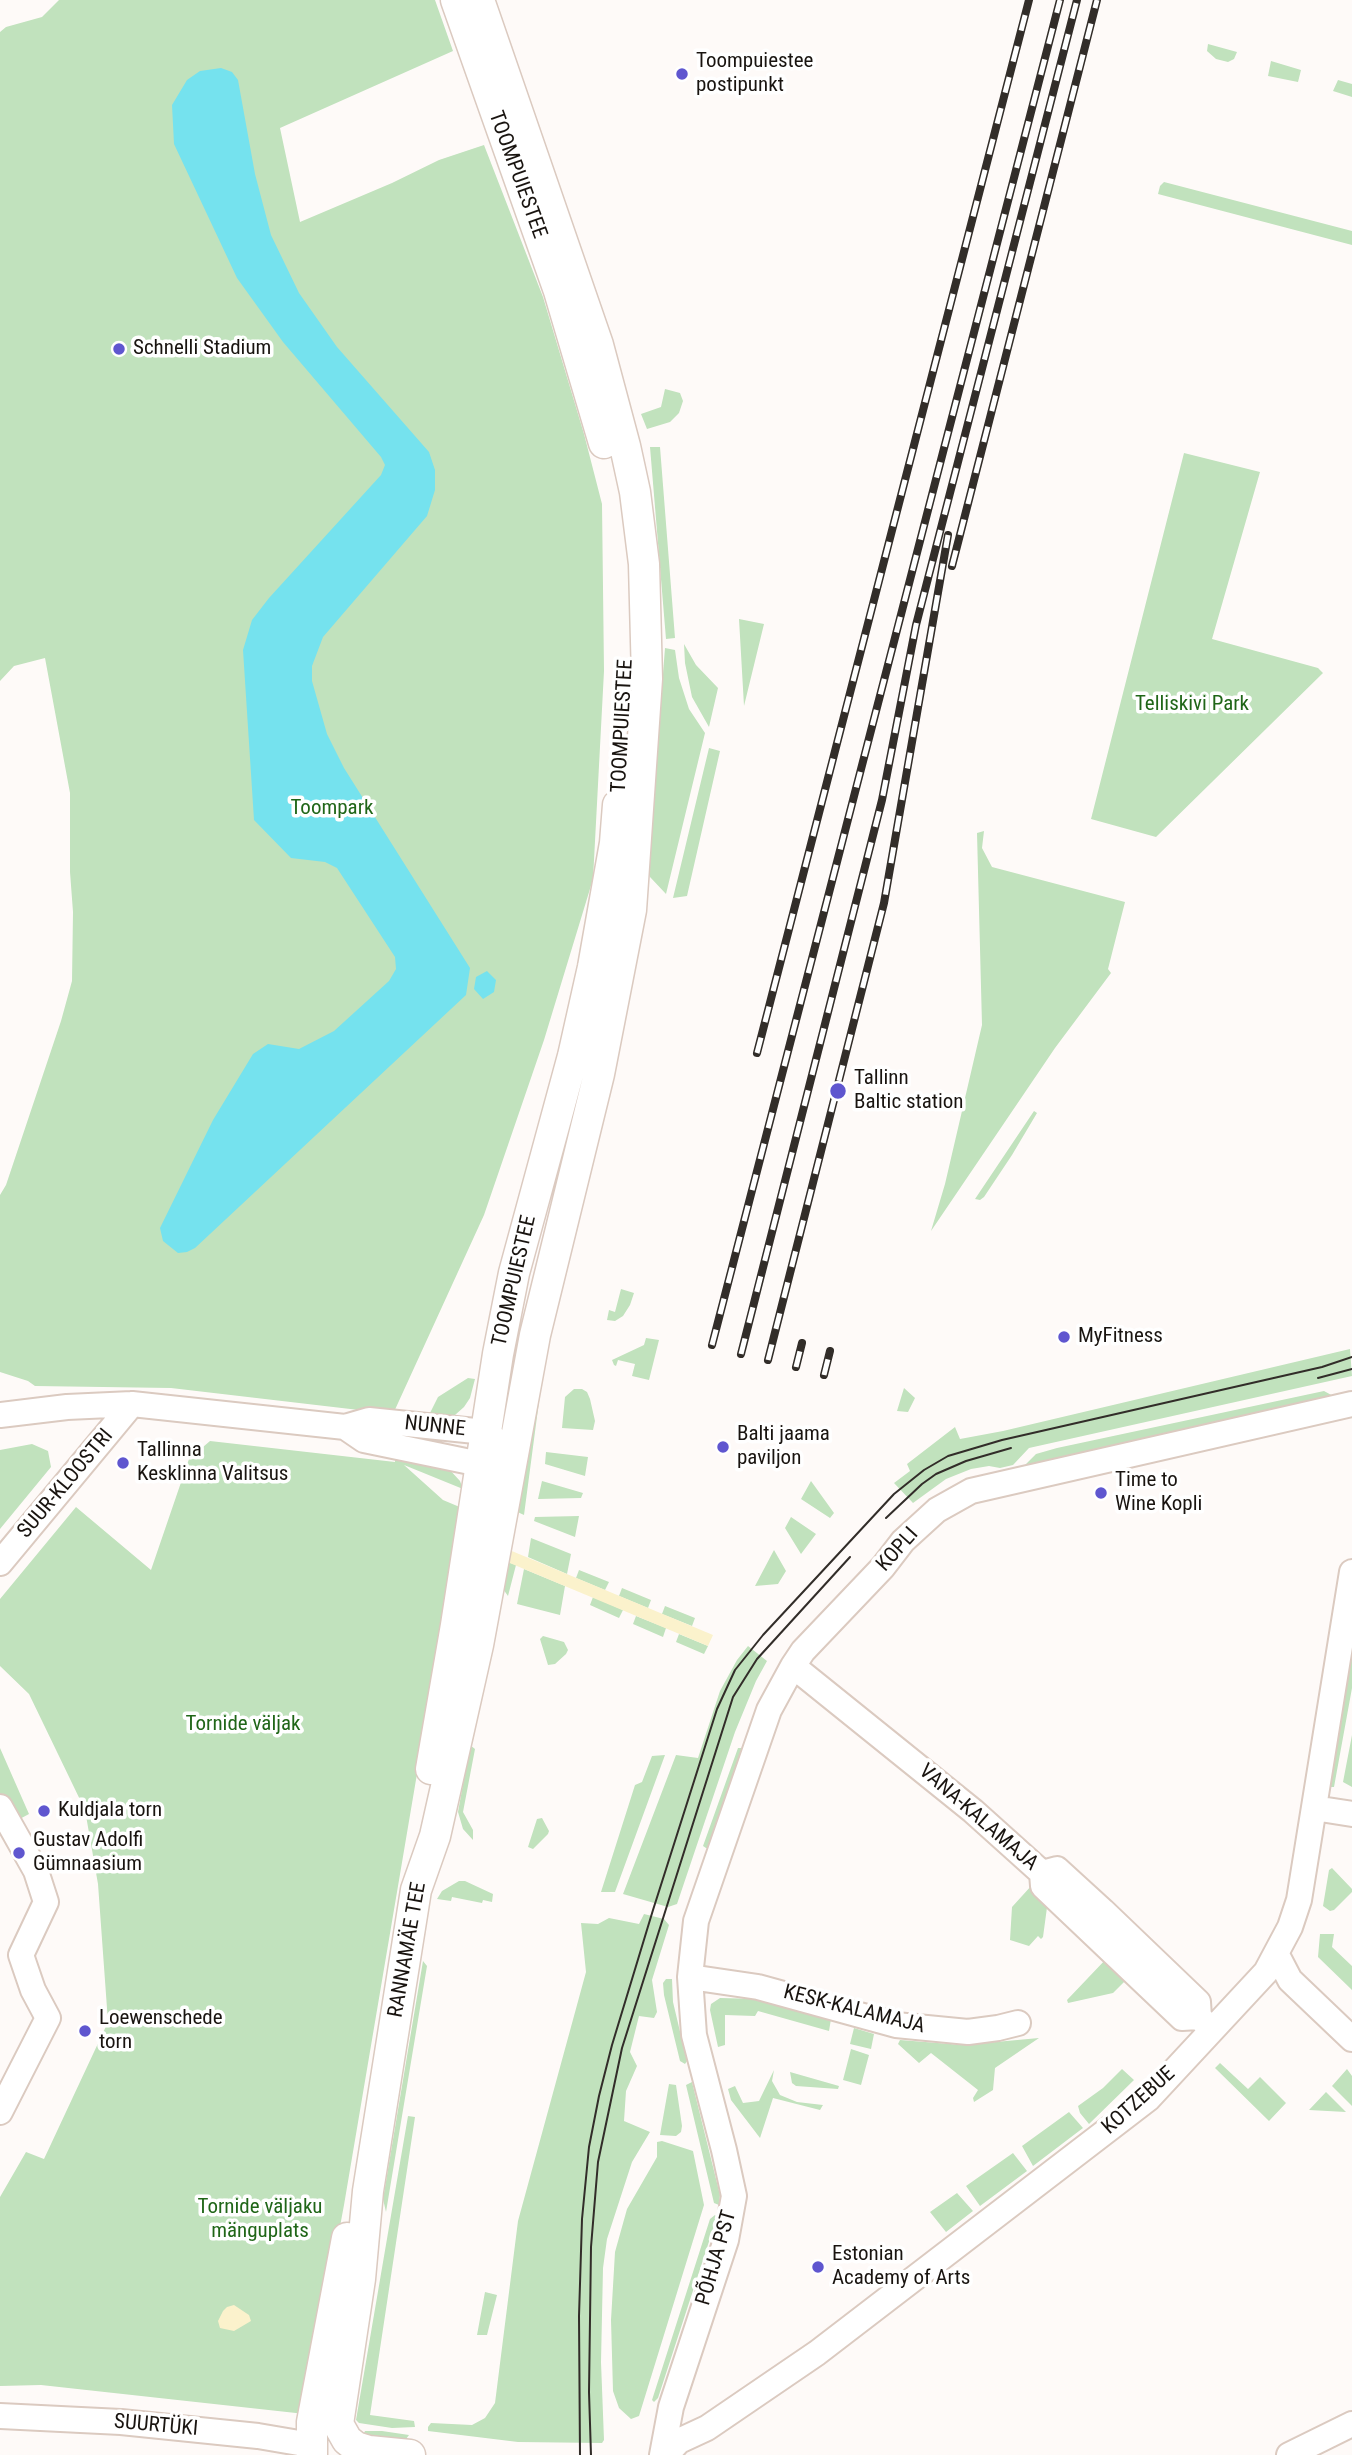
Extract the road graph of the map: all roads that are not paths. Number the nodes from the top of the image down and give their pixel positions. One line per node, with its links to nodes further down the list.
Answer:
1 (456, 0): 7 (main road, TOOMPUIESTEE)
2 (479, 0): 8 (main road, TOOMPUIESTEE)
3 (132, 1404): 5 (street, NUNNE); 6 (street, NUNNE); 10 (street, SUUR-KLOOSTRI)
4 (1352, 1404): 12 (street, KOPLI)
5 (0, 1415)
6 (345, 1427): 7 (street, NUNNE); 9 (street, NUNNE)
7 (485, 1432): 8 (street, NUNNE); 9 (main road, TOOMPUIESTEE)
8 (512, 1451): 9 (street, NUNNE); 25 (main road, RANNAMÄE TEE)
9 (480, 1464): 24 (main road, RANNAMÄE TEE)
10 (0, 1563)
11 (1352, 1572): 14 (street, KOTZEBUE)
12 (793, 1666): 17 (street, KOPLI); 19 (street, VANA-KALAMAJA)
13 (0, 1807): 21 (street)
14 (1314, 1808): 15 (street); 16 (street, KOTZEBUE)
15 (1352, 1814)
16 (1277, 1955): 19 (street, KOTZEBUE); 20 (street)
17 (690, 1977): 18 (street, KESK-KALAMAJA); 26 (street, PÕHJA PST)
18 (1018, 2023)
19 (1205, 2024): 26 (street, KOTZEBUE)
20 (1352, 2039)
21 (0, 2112)
22 (0, 2416): 24 (street, SUURTÜKI)
23 (1352, 2424): 27 (street)
24 (311, 2450)
25 (410, 2455)
26 (664, 2455)
27 (1289, 2455)

